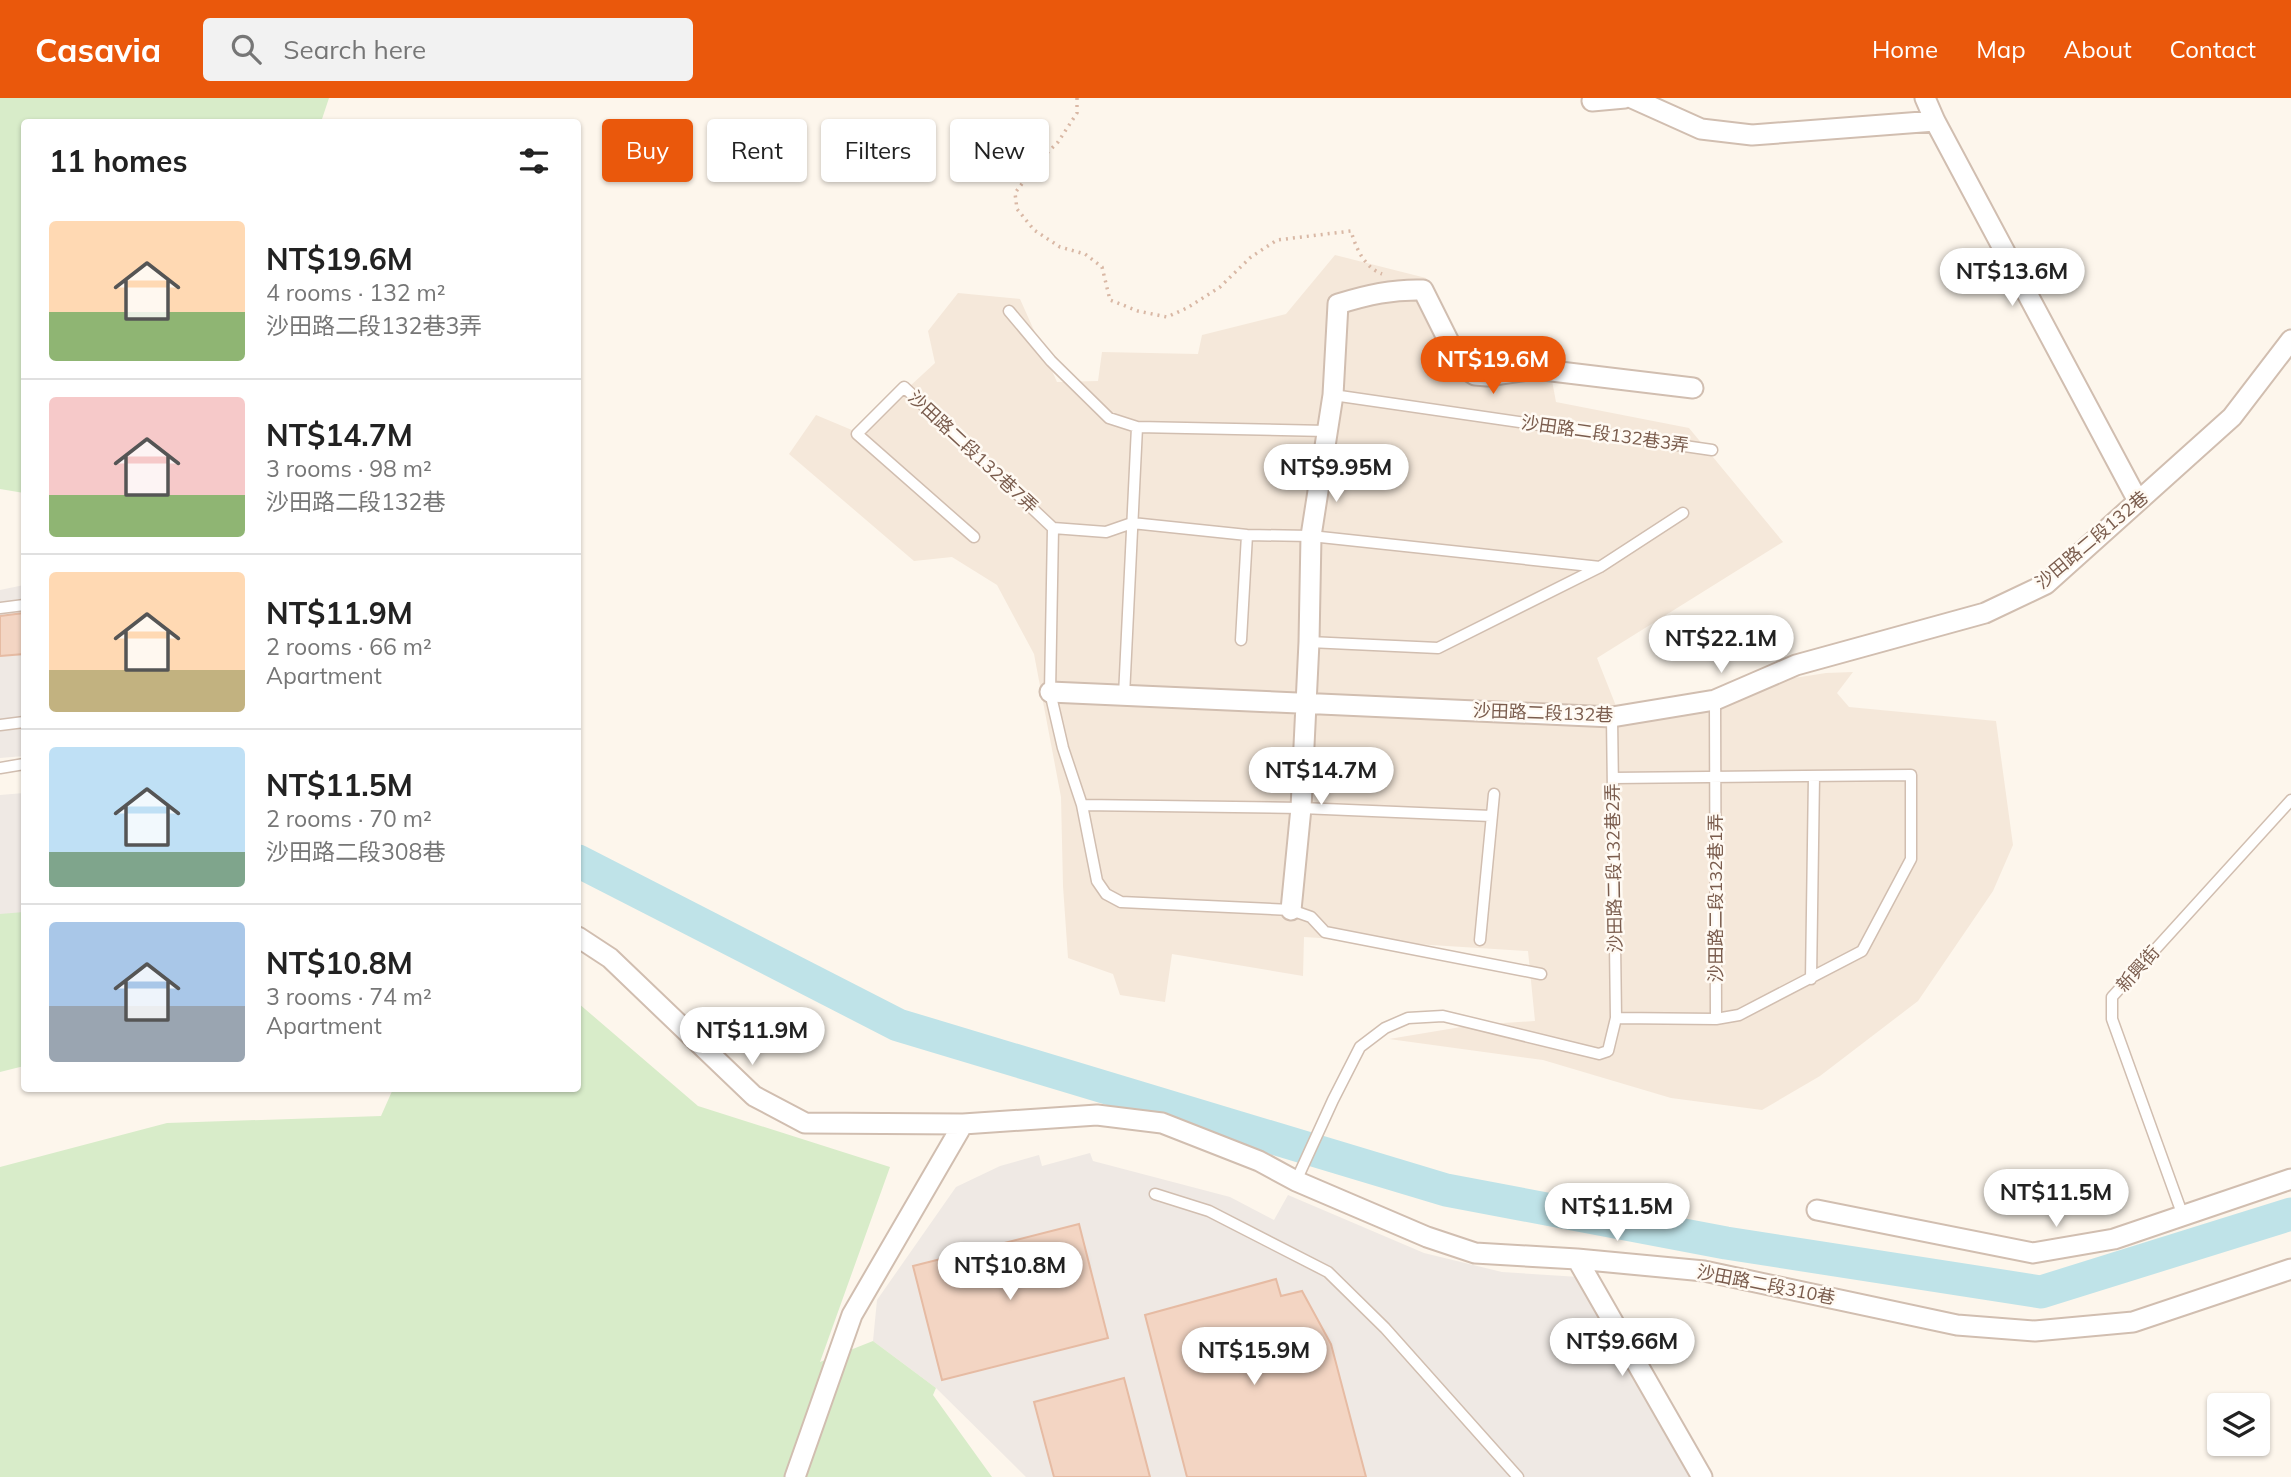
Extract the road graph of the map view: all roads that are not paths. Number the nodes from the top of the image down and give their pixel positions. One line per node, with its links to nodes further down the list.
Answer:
1 (1625, 98): 4 (street)
2 (1632, 98): 5 (street)
3 (1925, 98): 5 (street)
4 (1592, 101)
5 (1935, 121): 13 (street)
6 (1009, 311): 10 (lane)
7 (2291, 340): 13 (street, 沙田路二段132巷)
8 (1693, 388): 9 (street)
9 (1333, 395): 11 (street); 12 (lane, 沙田路二段132巷3弄)
10 (1137, 427): 11 (lane); 15 (lane)
11 (1327, 430): 18 (street)
12 (1712, 450)
13 (2138, 501): 27 (street, 沙田路二段132巷)
14 (1683, 513): 20 (lane)
15 (1132, 523): 16 (lane); 17 (lane); 26 (lane)
16 (1053, 528): 19 (lane, 沙田路二段132巷7弄); 25 (lane, 沙田路二段132巷7弄)
17 (1247, 536): 18 (lane); 23 (lane)
18 (1311, 536): 20 (lane); 24 (street)
19 (974, 537)
20 (1600, 566): 24 (lane)
21 (21, 604): 22 (lane)
22 (0, 608)
23 (1241, 640)
24 (1309, 642): 28 (street)
25 (1050, 692): 26 (street, 沙田路二段132巷); 39 (lane, 沙田路二段132巷7弄)
26 (1124, 696): 28 (street, 沙田路二段132巷)
27 (1715, 700): 29 (street, 沙田路二段132巷); 36 (lane, 沙田路二段132巷1弄)
28 (1304, 702): 29 (street, 沙田路二段132巷); 40 (street)
29 (1612, 717): 35 (lane, 沙田路二段132巷2弄)
30 (21, 722): 31 (lane)
31 (0, 724)
32 (21, 764): 33 (lane)
33 (0, 768)
34 (1814, 776): 36 (lane); 46 (lane); 46 (lane)
35 (1613, 778): 36 (lane); 47 (lane, 沙田路二段132巷2弄)
36 (1716, 778): 48 (lane, 沙田路二段132巷1弄)
37 (1494, 794): 41 (lane)
38 (2291, 800): 54 (lane, 新興街)
39 (1082, 804): 40 (lane); 42 (lane, 沙田路二段132巷7弄)
40 (1301, 808): 41 (lane); 42 (street)
41 (1491, 817): 44 (lane)
42 (1292, 910): 45 (lane)
43 (581, 939): 49 (street, 沙田路二段310巷)
44 (1480, 940)
45 (1541, 974)
46 (1811, 979): 48 (lane)
47 (1616, 1018): 48 (lane); 51 (lane, 沙田路二段132巷2弄)
48 (1716, 1019)
49 (962, 1124): 51 (street, 沙田路二段310巷); 57 (street)
50 (2291, 1179): 54 (street)
51 (1297, 1181): 55 (street, 沙田路二段310巷)
52 (1155, 1194): 58 (lane)
53 (1817, 1210): 54 (street)
54 (2183, 1216)
55 (1577, 1259): 56 (street, 沙田路二段310巷); 59 (street)
56 (2291, 1269)
57 (795, 1477)
58 (1518, 1477)
59 (1702, 1477)

